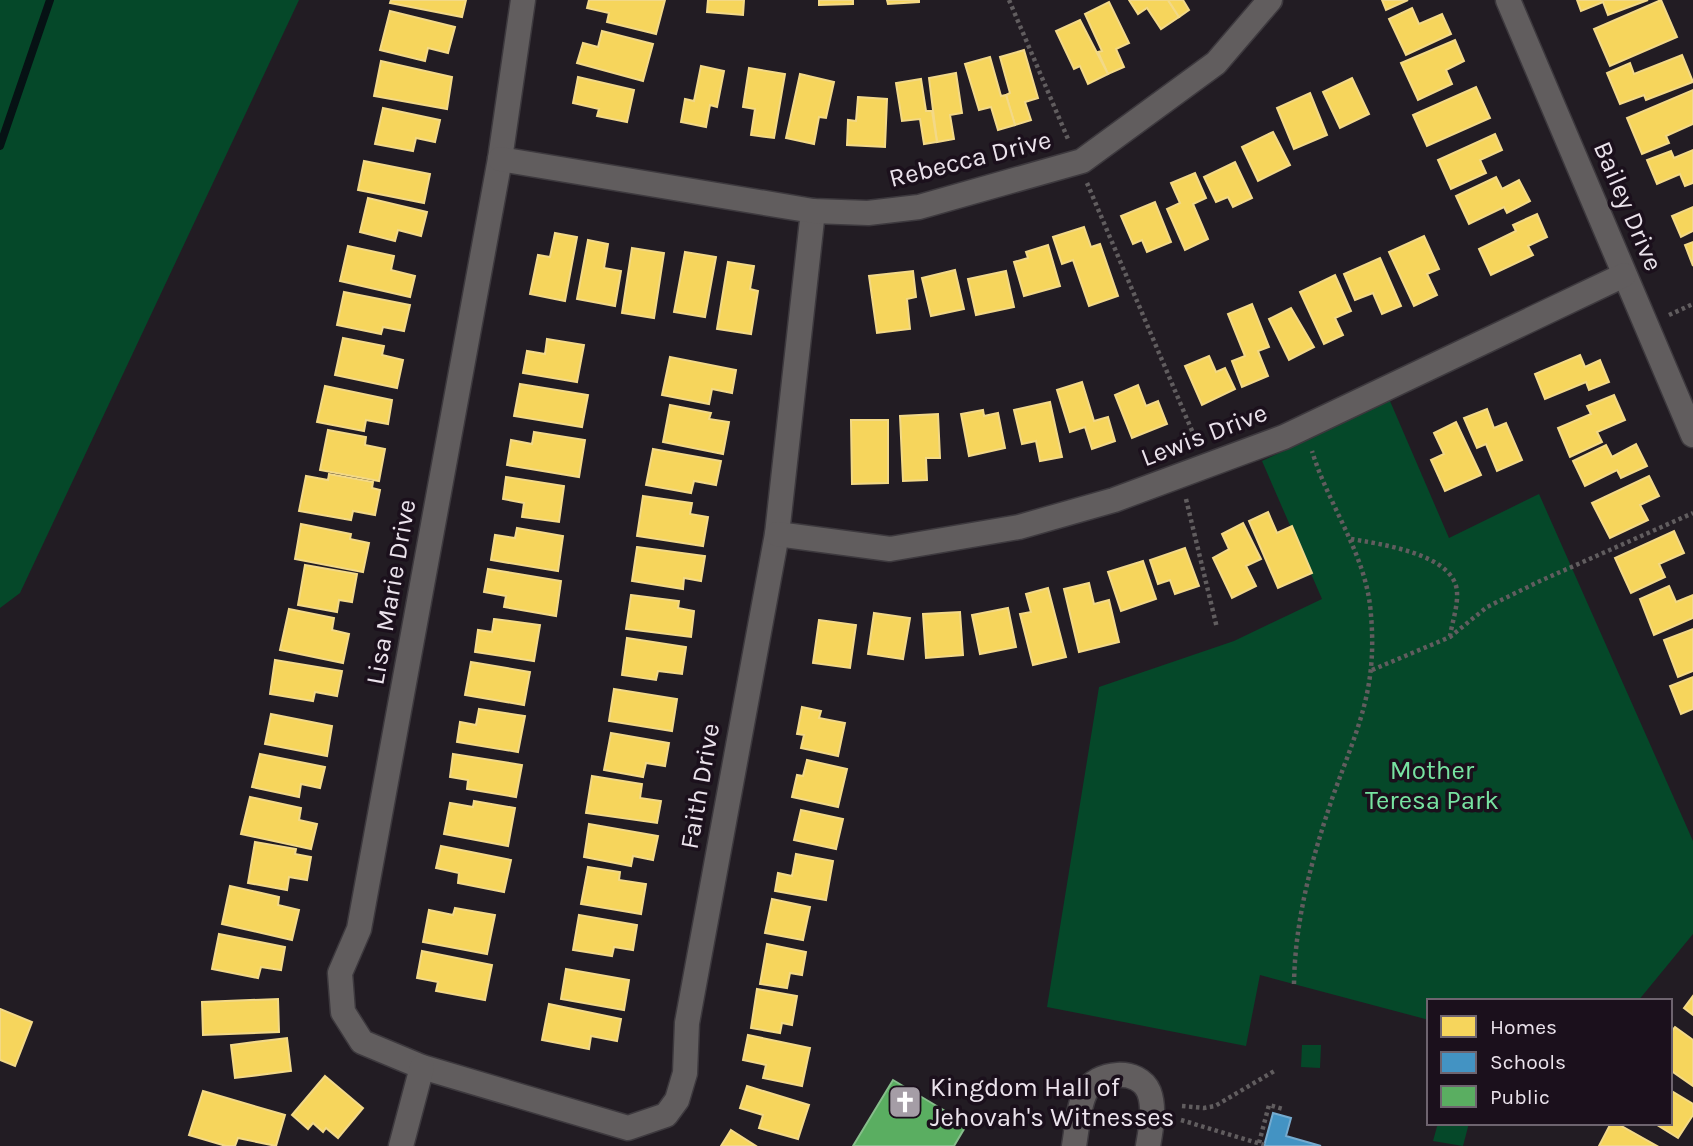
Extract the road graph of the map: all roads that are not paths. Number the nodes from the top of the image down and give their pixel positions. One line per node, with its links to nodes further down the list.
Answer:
1 (523, 0): 4 (street, Lisa Marie Drive)
2 (1270, 0): 5 (street, Rebecca Drive)
3 (1508, 0): 6 (street, Bailey Drive)
4 (500, 159): 5 (street, Rebecca Drive); 9 (street, Lisa Marie Drive)
5 (813, 211): 8 (street, Faith Drive)
6 (1625, 275): 7 (street, Bailey Drive); 8 (street, Lewis Drive)
7 (1693, 435)
8 (777, 534): 9 (street, Faith Drive)
9 (422, 1067): 10 (street)
10 (401, 1146)
11 (1074, 1146): 12 (street)
12 (1148, 1146)

